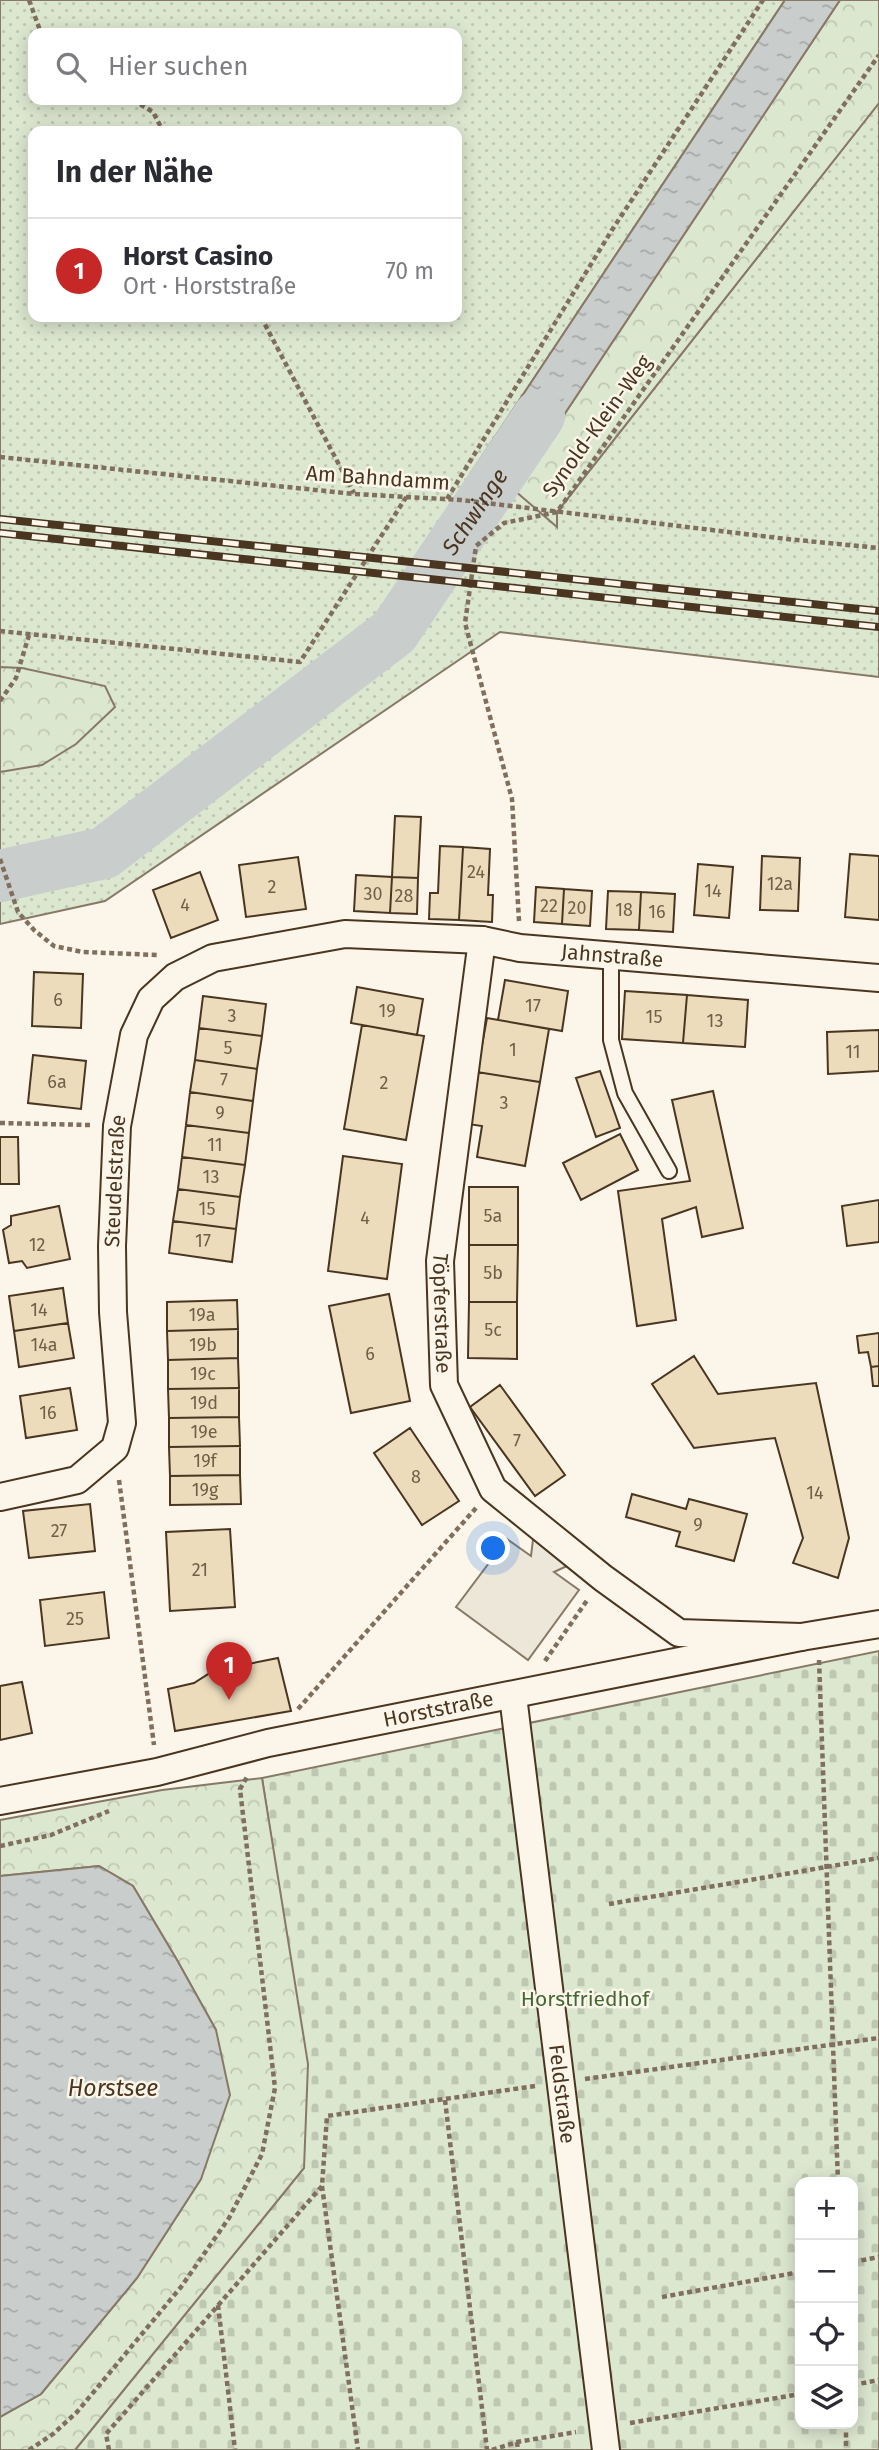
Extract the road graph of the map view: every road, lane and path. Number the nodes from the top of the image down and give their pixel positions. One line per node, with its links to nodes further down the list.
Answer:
1 (29, 0): 3 (path)
2 (763, 0): 11 (path)
3 (39, 28)
4 (879, 55): 12 (path, Synold-Klein-Weg)
5 (141, 105): 6 (path)
6 (160, 126)
7 (264, 322): 9 (path)
8 (0, 457): 9 (path, Am Bahndamm)
9 (354, 494): 10 (path, Am Bahndamm)
10 (407, 496): 11 (path, Am Bahndamm); 15 (path)
11 (447, 499): 12 (path, Am Bahndamm)
12 (557, 512): 13 (path, Am Bahndamm); 20 (path, Synold-Klein-Weg)
13 (879, 548)
14 (0, 631): 15 (path)
15 (29, 635): 16 (path)
16 (0, 701)
17 (0, 859): 21 (path)
18 (345, 934): 19 (street, Jahnstraße); 25 (street, Steudelstraße)
19 (482, 940): 20 (street, Jahnstraße); 28 (street, Töpferstraße)
20 (520, 948): 22 (street, Jahnstraße)
21 (165, 955)
22 (611, 956): 23 (street, Jahnstraße); 26 (lane)
23 (879, 978)
24 (0, 1123): 25 (path)
25 (117, 1126): 27 (street, Steudelstraße)
26 (669, 1171)
27 (115, 1447): 29 (street); 35 (path)
28 (493, 1489): 30 (street, Töpferstraße); 34 (path)
29 (0, 1497)
30 (603, 1578): 32 (street, Töpferstraße); 33 (path)
31 (879, 1624): 32 (street, Horststraße)
32 (810, 1636): 33 (street, Horststraße); 38 (path)
33 (518, 1695): 34 (street, Horststraße); 42 (street, Feldstraße)
34 (268, 1743): 35 (street, Horststraße); 57 (path)
35 (158, 1772): 36 (street, Horststraße)
36 (0, 1801)
37 (879, 1858): 38 (path)
38 (827, 1867): 39 (path); 41 (path)
39 (609, 1904)
40 (879, 2038): 41 (path)
41 (834, 2044): 42 (path); 44 (path)
42 (561, 2082): 43 (path); 55 (street, Feldstraße)
43 (445, 2100): 45 (path); 61 (path)
44 (838, 2177)
45 (322, 2186): 50 (path); 60 (path)
46 (879, 2257): 47 (path)
47 (858, 2261)
48 (795, 2273): 49 (path)
49 (662, 2297)
50 (218, 2305): 58 (path); 59 (path)
51 (879, 2380): 52 (path)
52 (858, 2384)
53 (795, 2395): 55 (path)
54 (846, 2429): 63 (path)
55 (604, 2438): 56 (path)
56 (517, 2442): 61 (path); 62 (path)
57 (29, 2450)
58 (109, 2450)
59 (235, 2450)
60 (358, 2450)
61 (490, 2450)
62 (518, 2450)
63 (846, 2450)

